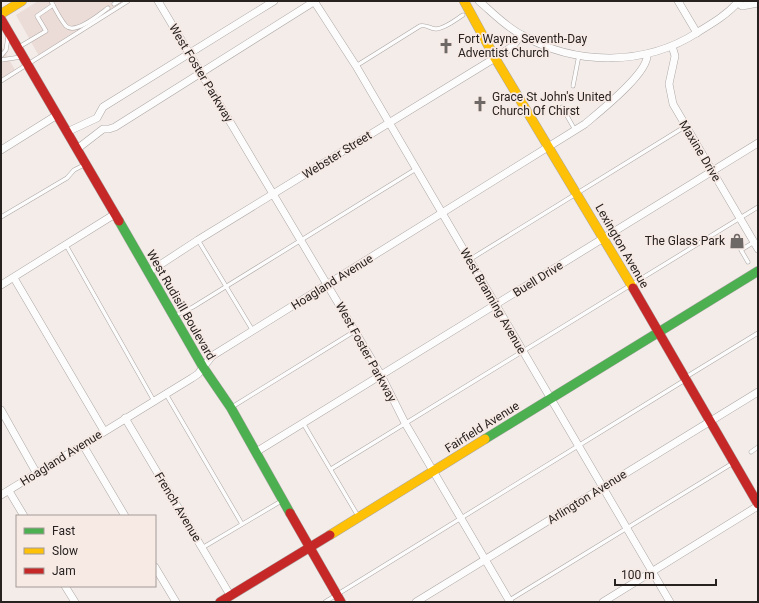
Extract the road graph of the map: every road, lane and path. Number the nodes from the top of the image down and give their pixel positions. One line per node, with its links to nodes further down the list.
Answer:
1 (22, 1): 16 (street)
2 (51, 1): 14 (lane)
3 (119, 1): 12 (lane)
4 (158, 1): 24 (street, West Foster Parkway)
5 (274, 1): 24 (street)
6 (315, 1): 31 (street, West Branning Avenue); 32 (street)
7 (464, 1): 28 (street, Lexington Avenue)
8 (479, 1): 21 (street)
9 (678, 1): 20 (street)
10 (125, 2): 30 (lane)
11 (738, 2): 13 (street); 20 (street)
12 (114, 4)
13 (758, 4)
14 (53, 5): 15 (lane); 23 (lane)
15 (108, 8)
16 (1, 14)
17 (463, 15): 31 (lane)
18 (1, 19): 19 (street, West Rudisill Boulevard)
19 (9, 32): 23 (street, West Rudisill Boulevard); 27 (lane)
20 (697, 33): 22 (street)
21 (521, 35): 26 (street); 28 (street, Webster Street)
22 (672, 46): 25 (street); 39 (street, Maxine Drive)
23 (18, 48): 30 (street, West Rudisill Boulevard)
24 (190, 54): 32 (street, West Foster Parkway); 37 (street)
25 (647, 54): 26 (street); 41 (street, Hoagland Avenue)
26 (579, 55): 34 (lane)
27 (1, 56)
28 (495, 58): 38 (street, Webster Street); 44 (street, Lexington Avenue)
29 (1, 60): 30 (lane)
30 (26, 61): 33 (lane); 36 (street, West Rudisill Boulevard)
31 (356, 66): 38 (street, West Branning Avenue)
32 (201, 73): 40 (street); 51 (street, West Foster Parkway)
33 (1, 81)
34 (573, 86)
35 (562, 107): 41 (lane)
36 (57, 115): 42 (street, West Rudisill Boulevard); 46 (street)
37 (97, 118): 40 (street); 42 (street)
38 (389, 123): 48 (street, West Branning Avenue); 51 (street, Webster Street)
39 (686, 126): 49 (street, Maxine Drive); 50 (lane)
40 (103, 129): 45 (street)
41 (575, 130): 44 (street, Hoagland Avenue)
42 (67, 132): 45 (street, West Rudisill Boulevard)
43 (758, 143): 49 (street, Buell Drive)
44 (550, 147): 50 (street, Lexington Avenue); 54 (street, Hoagland Avenue)
45 (77, 149): 47 (street, West Rudisill Boulevard)
46 (1, 150)
47 (86, 164): 53 (street, West Rudisill Boulevard); 55 (lane)
48 (416, 169): 54 (street, West Branning Avenue); 59 (lane)
49 (712, 172): 56 (street, Maxine Drive); 57 (street, Buell Drive)
50 (577, 193): 57 (street, Lexington Avenue); 63 (lane)
51 (274, 194): 58 (street, Webster Street); 59 (street, West Foster Parkway)
52 (758, 206): 56 (lane)
53 (115, 214): 61 (street); 66 (street, West Rudisill Boulevard)
54 (442, 214): 63 (street, West Branning Avenue); 70 (street, Hoagland Avenue)
55 (1, 217)
56 (740, 218): 60 (street, Maxine Drive); 68 (lane)
57 (604, 238): 68 (street, Lexington Avenue); 72 (street, Buell Drive)
58 (198, 240): 66 (street, Webster Street); 71 (lane)
59 (301, 241): 70 (street, West Foster Parkway); 71 (lane)
60 (754, 242): 62 (street, Maxine Drive); 64 (lane)
61 (66, 245): 67 (street); 85 (lane)
62 (758, 249)
63 (469, 260): 72 (street, West Branning Avenue)
64 (748, 262)
65 (758, 271): 76 (street, Fairfield Avenue)
66 (149, 272): 73 (street, West Rudisill Boulevard)
67 (14, 278): 69 (street); 92 (street)
68 (631, 284): 76 (street, Lexington Avenue); 78 (lane)
69 (1, 285)
70 (328, 285): 74 (street, West Foster Parkway); 75 (street, Hoagland Avenue)
71 (226, 286): 73 (lane); 75 (lane)
72 (495, 305): 78 (street, West Branning Avenue); 80 (street, Buell Drive)
73 (174, 316): 79 (street, West Rudisill Boulevard)
74 (355, 331): 80 (street, West Foster Parkway); 86 (lane)
75 (253, 332): 79 (street, Hoagland Avenue)
76 (658, 333): 81 (street, Lexington Avenue); 84 (street, Fairfield Avenue)
77 (758, 333): 81 (lane)
78 (522, 350): 84 (street, West Branning Avenue); 91 (lane)
79 (203, 367): 83 (street, Hoagland Avenue); 86 (street, West Rudisill Boulevard)
80 (381, 375): 90 (street, Buell Drive); 91 (street, West Foster Parkway)
81 (686, 378): 89 (street, Lexington Avenue); 94 (lane)
82 (758, 392): 89 (street, Arlington Avenue)
83 (166, 394): 85 (street, Hoagland Avenue); 111 (lane)
84 (550, 398): 94 (street, West Branning Avenue); 100 (street, Fairfield Avenue)
85 (154, 401): 88 (street, Hoagland Avenue)
86 (231, 408): 96 (street, West Rudisill Boulevard)
87 (1, 410): 101 (street)
88 (125, 418): 92 (street, Hoagland Avenue); 113 (street, French Avenue)
89 (710, 422): 98 (street, Lexington Avenue); 102 (street, Arlington Avenue)
90 (303, 423): 96 (street, Buell Drive); 99 (lane)
91 (405, 423): 99 (lane); 100 (street, West Foster Parkway)
92 (104, 431): 93 (street, Hoagland Avenue)
93 (83, 445): 101 (street, Hoagland Avenue); 108 (street)
94 (578, 445): 102 (street, West Branning Avenue); 110 (lane)
95 (758, 447): 97 (lane)
96 (256, 452): 105 (street, West Rudisill Boulevard)
97 (751, 452)
98 (734, 462): 106 (street, Lexington Avenue); 112 (lane)
99 (331, 469): 109 (lane)
100 (434, 471): 109 (street, Fairfield Avenue); 110 (street, West Foster Parkway)
101 (37, 474): 103 (street, Hoagland Avenue)
102 (602, 487): 112 (street, West Branning Avenue); 115 (street, Arlington Avenue)
103 (9, 491): 104 (street, Hoagland Avenue); 107 (street)
104 (1, 496)
105 (284, 499): 111 (lane); 114 (street, West Rudisill Boulevard)
106 (758, 505): 117 (street)
107 (23, 515)
108 (124, 515)
109 (359, 517): 114 (street, Fairfield Avenue)
110 (461, 518): 115 (street, West Foster Parkway); 120 (lane)
111 (242, 524): 113 (lane)
112 (626, 528): 117 (street, West Branning Avenue); 126 (lane)
113 (202, 548): 119 (street, French Avenue)
114 (310, 548): 119 (street, Fairfield Avenue); 120 (street, West Rudisill Boulevard)
115 (485, 560): 125 (street, Arlington Avenue); 126 (street, West Foster Parkway)
116 (156, 569): 122 (street)
117 (652, 571): 127 (street); 128 (street, West Branning Avenue)
118 (66, 587): 121 (street)
119 (230, 595): 123 (street, Fairfield Avenue)
120 (339, 598): 124 (lane)
121 (75, 602)
122 (176, 602)
123 (220, 602)
124 (325, 602)
125 (416, 602)
126 (508, 602)
127 (603, 602)
128 (670, 602)

